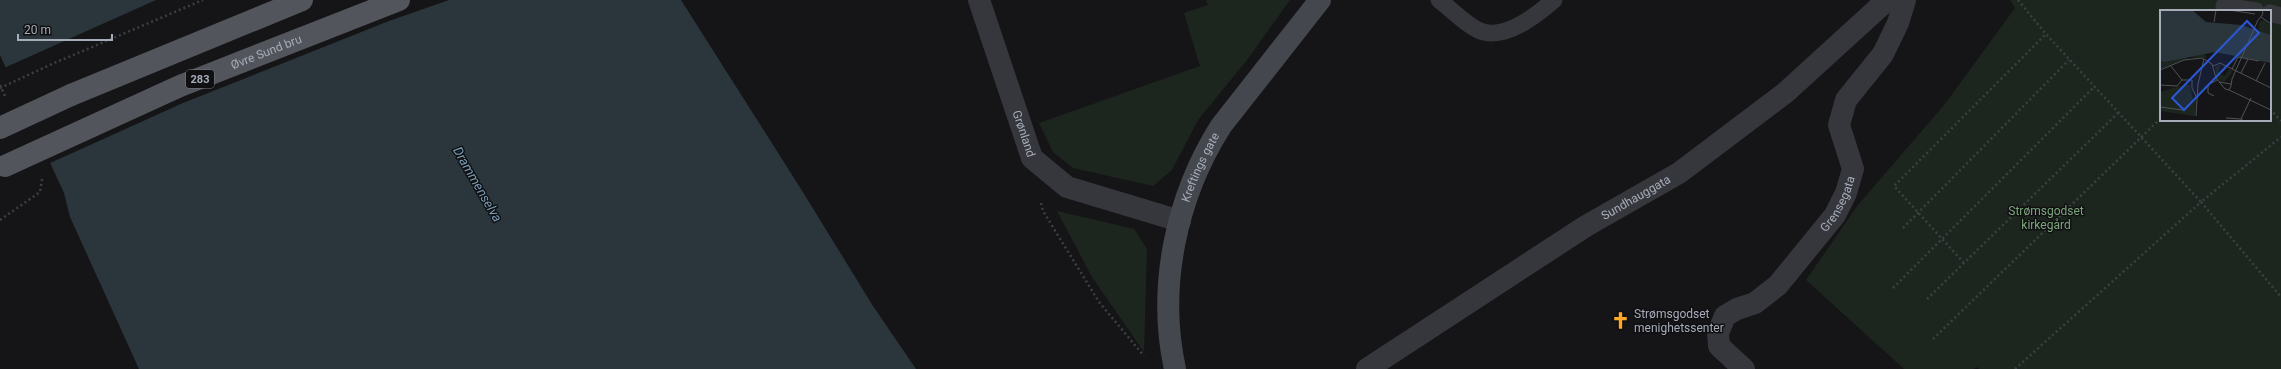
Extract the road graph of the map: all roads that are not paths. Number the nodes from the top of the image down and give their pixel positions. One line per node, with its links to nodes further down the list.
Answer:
1 (302, 0): 13 (main road, bridge)
2 (399, 0): 14 (main road, Øvre Sund bru / 283, bridge)
3 (979, 0): 15 (street, Grønland)
4 (1320, 0): 15 (main road, Kreftings gate)
5 (1438, 0): 6 (lane)
6 (1554, 0)
7 (1887, 0): 17 (street, Sundhauggata)
8 (1905, 0): 18 (street, Grensegata)
9 (2224, 6): 10 (lane)
10 (2250, 10)
11 (2271, 13): 12 (lane)
12 (2281, 16)
13 (0, 128)
14 (2, 167)
15 (1180, 221): 16 (main road, Kreftings gate)
16 (1175, 369)
17 (1366, 369)
18 (1744, 369)

